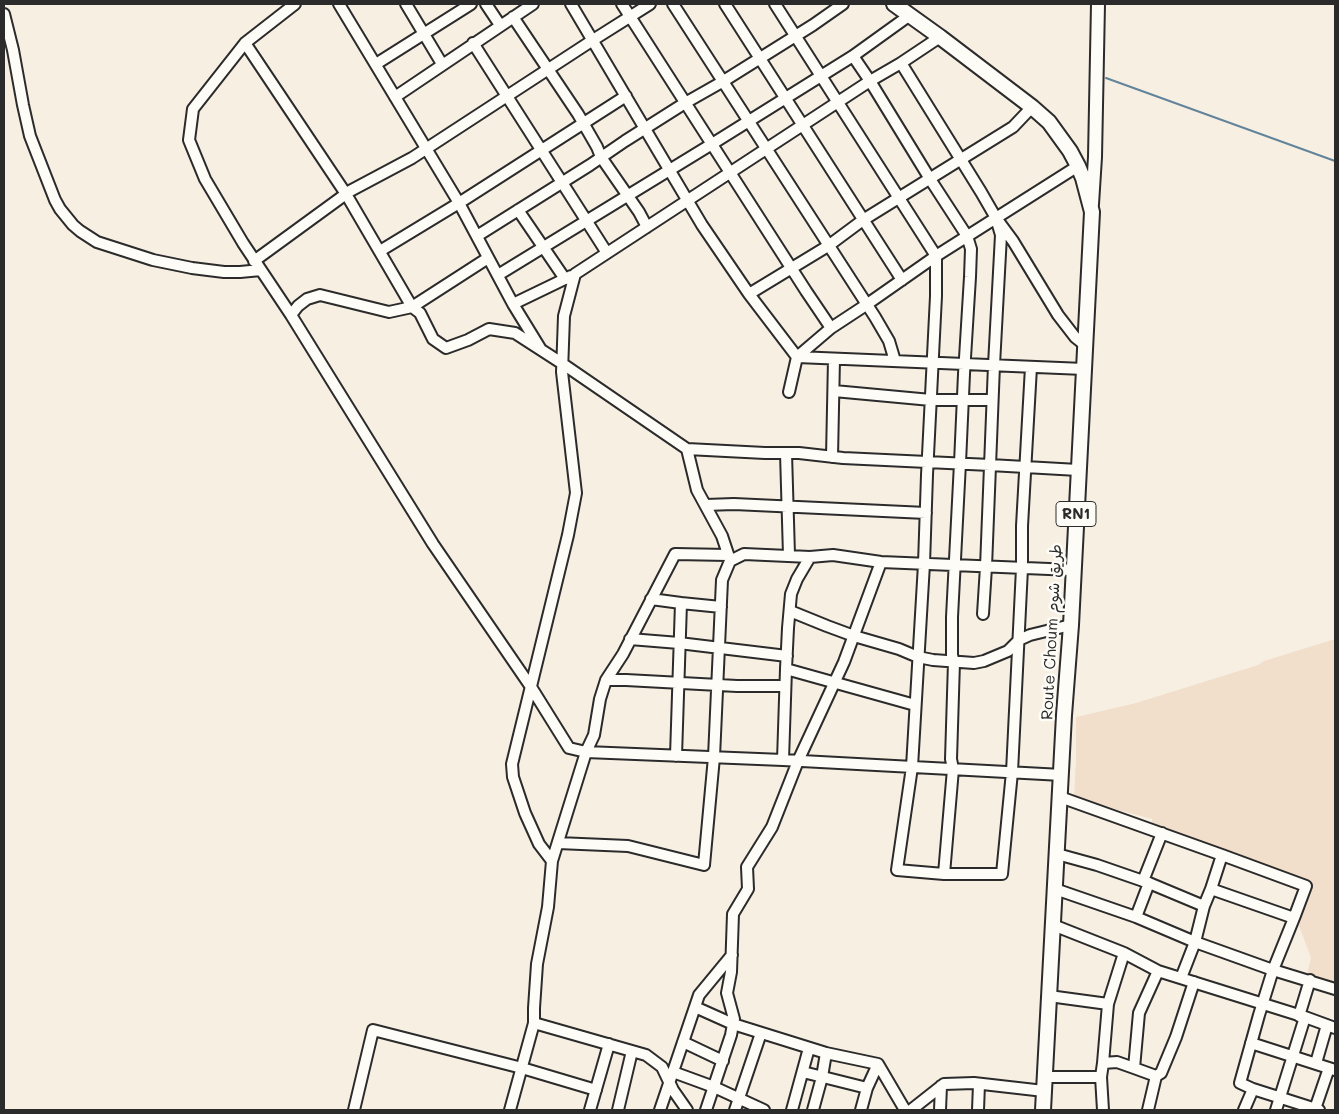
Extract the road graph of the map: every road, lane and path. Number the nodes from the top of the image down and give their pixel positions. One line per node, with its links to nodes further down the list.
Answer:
1 (295, 4): 25 (street)
2 (340, 4): 30 (street)
3 (406, 4): 21 (street)
4 (471, 4): 21 (street)
5 (486, 4): 20 (street)
6 (533, 4): 19 (street)
7 (571, 4): 24 (street)
8 (622, 4): 18 (street)
9 (650, 4): 18 (street)
10 (672, 4): 35 (street)
11 (725, 4): 28 (street)
12 (775, 4): 22 (street)
13 (843, 4): 22 (street)
14 (894, 4): 17 (highway, Route Choum طريق شوم / RN1)
15 (1098, 4): 64 (main road)
16 (4, 14): 79 (street)
17 (910, 15): 23 (highway, Route Choum طريق شوم / RN1); 27 (street)
18 (630, 16): 24 (street); 41 (street)
19 (513, 17): 20 (street); 32 (street)
20 (500, 25): 26 (street)
21 (424, 34): 30 (street); 31 (street)
22 (795, 36): 28 (street); 33 (street)
23 (940, 36): 29 (street); 42 (highway, Route Choum طريق شوم / RN1)
24 (593, 40): 32 (street); 37 (street)
25 (245, 43): 58 (street); 77 (street)
26 (474, 43): 31 (street); 36 (street)
27 (853, 56): 33 (street); 34 (street)
28 (760, 59): 35 (street); 39 (street)
29 (901, 63): 34 (street); 52 (street)
30 (376, 64): 38 (street)
31 (442, 64): 38 (street)
32 (548, 69): 36 (street); 44 (street)
33 (821, 75): 39 (street); 40 (street)
34 (870, 81): 40 (street); 56 (street)
35 (722, 82): 41 (street); 43 (street)
36 (507, 96): 48 (street); 50 (street)
37 (626, 96): 44 (street); 46 (street)
38 (395, 97): 48 (street)
39 (785, 98): 43 (street); 45 (street)
40 (838, 101): 45 (street); 60 (street)
41 (685, 103): 46 (street); 47 (street)
42 (1032, 107): 52 (street); 53 (highway, Route Choum طريق شوم / RN1)
43 (748, 121): 47 (street); 49 (street)
44 (583, 123): 50 (street); 51 (street)
45 (803, 124): 49 (street); 66 (street)
46 (645, 128): 51 (street); 54 (street)
47 (712, 144): 54 (street); 55 (street)
48 (427, 148): 58 (street); 62 (street)
49 (766, 148): 55 (street); 71 (street)
50 (541, 150): 57 (street); 62 (street)
51 (602, 157): 57 (street); 59 (street)
52 (961, 160): 56 (street); 65 (street)
53 (1078, 166): 64 (highway, Route Choum طريق شوم / RN1); 65 (street)
54 (670, 170): 59 (street); 61 (street)
55 (730, 172): 61 (street); 78 (street)
56 (930, 179): 60 (street); 70 (street)
57 (562, 182): 63 (street); 67 (street)
58 (346, 194): 73 (street); 77 (street)
59 (627, 196): 67 (street); 68 (street)
60 (899, 198): 66 (street); 75 (street)
61 (687, 200): 68 (street); 83 (street)
62 (459, 203): 69 (street); 73 (street)
63 (518, 210): 69 (street); 72 (street)
64 (1092, 212): 89 (highway, Route Choum طريق شوم / RN1)
65 (996, 218): 70 (street); 89 (street); 97 (street)
66 (863, 220): 71 (street); 82 (street)
67 (586, 221): 72 (street); 74 (street)
68 (647, 227): 74 (street)
69 (477, 236): 76 (street)
70 (967, 236): 75 (street); 96 (street)
71 (828, 246): 78 (street); 85 (street)
72 (544, 247): 80 (street); 81 (street)
73 (380, 251): 86 (street)
74 (607, 253): 81 (street)
75 (936, 256): 82 (street); 94 (street)
76 (488, 258): 80 (street); 86 (street)
77 (254, 260): 79 (street)
78 (791, 268): 83 (street); 88 (street)
79 (261, 270): 87 (street)
80 (498, 275): 84 (street)
81 (570, 276): 84 (street); 95 (street)
82 (902, 280): 85 (street)
83 (749, 294): 91 (street)
84 (513, 304): 90 (street)
85 (866, 305): 88 (street); 93 (street)
86 (412, 307): 87 (street); 90 (street)
87 (290, 316): 145 (street)
88 (831, 328): 91 (street)
89 (1085, 345): 99 (highway, Route Choum طريق شوم / RN1)
90 (541, 350): 95 (street)
91 (797, 357): 92 (street); 101 (street)
92 (834, 359): 93 (street); 100 (street)
93 (894, 361): 94 (street)
94 (933, 362): 96 (street); 102 (street)
95 (562, 364): 105 (street); 145 (street)
96 (965, 364): 97 (street); 103 (street)
97 (994, 365): 98 (street); 104 (street)
98 (1031, 367): 99 (street); 111 (street)
99 (1084, 369): 112 (highway, Route Choum طريق شوم / RN1)
100 (834, 391): 102 (street); 107 (street)
101 (789, 392)
102 (931, 400): 103 (street); 108 (street)
103 (963, 400): 104 (street); 109 (street)
104 (992, 400): 110 (street)
105 (687, 449): 106 (street); 113 (street)
106 (786, 453): 107 (street); 114 (street)
107 (832, 457): 108 (street)
108 (927, 462): 109 (street); 115 (street)
109 (960, 464): 110 (street); 121 (street)
110 (990, 465): 111 (street); 122 (street)
111 (1025, 467): 112 (street); 123 (street)
112 (1078, 470): 124 (highway, Route Choum طريق شوم / RN1)
113 (706, 505): 114 (street); 118 (street)
114 (788, 506): 115 (street); 116 (street)
115 (926, 513): 120 (street)
116 (790, 555): 117 (street); 118 (street)
117 (810, 557): 119 (street); 128 (street)
118 (729, 558): 125 (street); 127 (street)
119 (880, 562): 120 (street); 131 (street)
120 (924, 564): 121 (street); 137 (street)
121 (955, 565): 122 (street); 138 (street)
122 (986, 566): 123 (street); 129 (street)
123 (1022, 568): 124 (street); 133 (street)
124 (1073, 570): 130 (highway, Route Choum طريق شوم / RN1)
125 (651, 599): 126 (street); 132 (street)
126 (681, 603): 127 (street); 134 (street)
127 (721, 607): 135 (street)
128 (790, 611): 131 (street); 136 (street)
129 (983, 614)
130 (1071, 625): 133 (street); 155 (highway, Route Choum طريق شوم / RN1)
131 (854, 636): 137 (street); 141 (street)
132 (630, 640): 134 (street); 140 (street)
133 (1019, 640): 138 (street); 154 (street)
134 (679, 643): 135 (street); 142 (street)
135 (719, 648): 136 (street); 143 (street)
136 (786, 656): 139 (street)
137 (918, 656): 138 (street); 146 (street)
138 (954, 662): 153 (street)
139 (786, 669): 141 (street); 144 (street)
140 (606, 680): 142 (street); 147 (street)
141 (835, 682): 146 (street); 151 (street)
142 (678, 683): 143 (street); 148 (street)
143 (718, 685): 144 (street); 149 (street)
144 (785, 686): 150 (street)
145 (531, 687): 147 (street); 161 (street)
146 (915, 705): 152 (street)
147 (586, 752): 148 (street); 158 (street)
148 (676, 756): 149 (street)
149 (714, 757): 150 (street); 158 (street)
150 (783, 760): 151 (street)
151 (798, 761): 152 (street); 172 (street)
152 (912, 767): 153 (street); 162 (street)
153 (953, 769): 154 (street); 162 (street)
154 (1012, 772): 155 (street); 162 (street)
155 (1062, 775): 156 (highway, Route Choum طريق شوم / RN1)
156 (1060, 797): 157 (street); 159 (highway, Route Choum طريق شوم / RN1)
157 (1162, 833): 160 (street); 163 (street)
158 (558, 843): 161 (street)
159 (1057, 854): 163 (street); 164 (highway, Route Choum طريق شوم / RN1)
160 (1222, 855): 165 (street); 168 (street)
161 (552, 861): 184 (street)
162 (944, 874)
163 (1146, 882): 166 (street); 167 (street)
164 (1055, 889): 167 (street); 169 (highway, Route Choum طريق شوم / RN1)
165 (1211, 889): 166 (street); 168 (street)
166 (1204, 906): 170 (street)
167 (1136, 917): 170 (street)
168 (1294, 918): 173 (street)
169 (1054, 925): 171 (street); 179 (highway, Route Choum طريق شوم / RN1)
170 (1195, 942): 173 (street); 175 (street)
171 (1124, 953): 174 (street); 180 (street)
172 (732, 955): 182 (street); 185 (street)
173 (1273, 970): 176 (street); 181 (street)
174 (1158, 971): 175 (street); 200 (street)
175 (1181, 978): 177 (street)
176 (1310, 980): 178 (street); 183 (street)
177 (1194, 982): 181 (street); 204 (street)
178 (1335, 989)
179 (1049, 996): 180 (street); 206 (highway, Route Choum طريق شوم / RN1)
180 (1108, 1004): 196 (street)
181 (1262, 1004): 183 (street); 189 (street)
182 (695, 1007): 185 (street); 188 (street)
183 (1302, 1016): 186 (street); 194 (street)
184 (534, 1023): 190 (street); 199 (street)
185 (733, 1024): 187 (street); 195 (street)
186 (1331, 1026): 197 (street)
187 (761, 1033): 191 (street); 217 (street)
188 (683, 1042): 195 (street); 202 (street)
189 (1251, 1043): 194 (street); 213 (street)
190 (609, 1044): 192 (street); 214 (street)
191 (810, 1048): 193 (street); 203 (street)
192 (632, 1051): 208 (street); 221 (street)
193 (826, 1053): 198 (street); 205 (street)
194 (1293, 1056): 197 (street); 216 (street)
195 (723, 1060): 211 (street)
196 (1103, 1063): 200 (street); 207 (street)
197 (1316, 1063): 201 (street)
198 (878, 1064): 212 (street); 230 (street)
199 (522, 1068): 214 (street); 218 (street); 219 (street)
200 (1134, 1068): 204 (street)
201 (1332, 1069): 239 (street)
202 (673, 1072): 208 (street); 211 (street)
203 (803, 1072): 205 (street); 227 (street)
204 (1156, 1076): 236 (street)
205 (822, 1077): 212 (street); 228 (street)
206 (1045, 1077): 207 (street); 215 (highway, Route Choum طريق شوم / RN1)
207 (1101, 1077): 235 (street)
208 (669, 1083): 222 (street); 223 (street)
209 (979, 1084): 210 (street); 215 (street); 233 (street)
210 (942, 1086): 231 (street); 232 (street)
211 (714, 1087): 217 (street); 224 (street)
212 (868, 1088): 229 (street)
213 (1253, 1089): 216 (street); 237 (street)
214 (596, 1090): 220 (street)
215 (1044, 1091): 234 (highway, Route Choum طريق شوم / RN1)
216 (1279, 1098): 238 (street); 239 (street)
217 (739, 1099): 225 (street); 226 (street)
218 (354, 1110)
219 (510, 1110)
220 (590, 1110)
221 (618, 1110)
222 (660, 1110)
223 (687, 1110)
224 (706, 1110)
225 (735, 1110)
226 (764, 1110)
227 (792, 1110)
228 (813, 1110)
229 (861, 1110)
230 (905, 1110)
231 (911, 1110)
232 (940, 1110)
233 (978, 1110)
234 (1043, 1110)
235 (1103, 1110)
236 (1148, 1110)
237 (1244, 1110)
238 (1276, 1110)
239 (1317, 1110)

